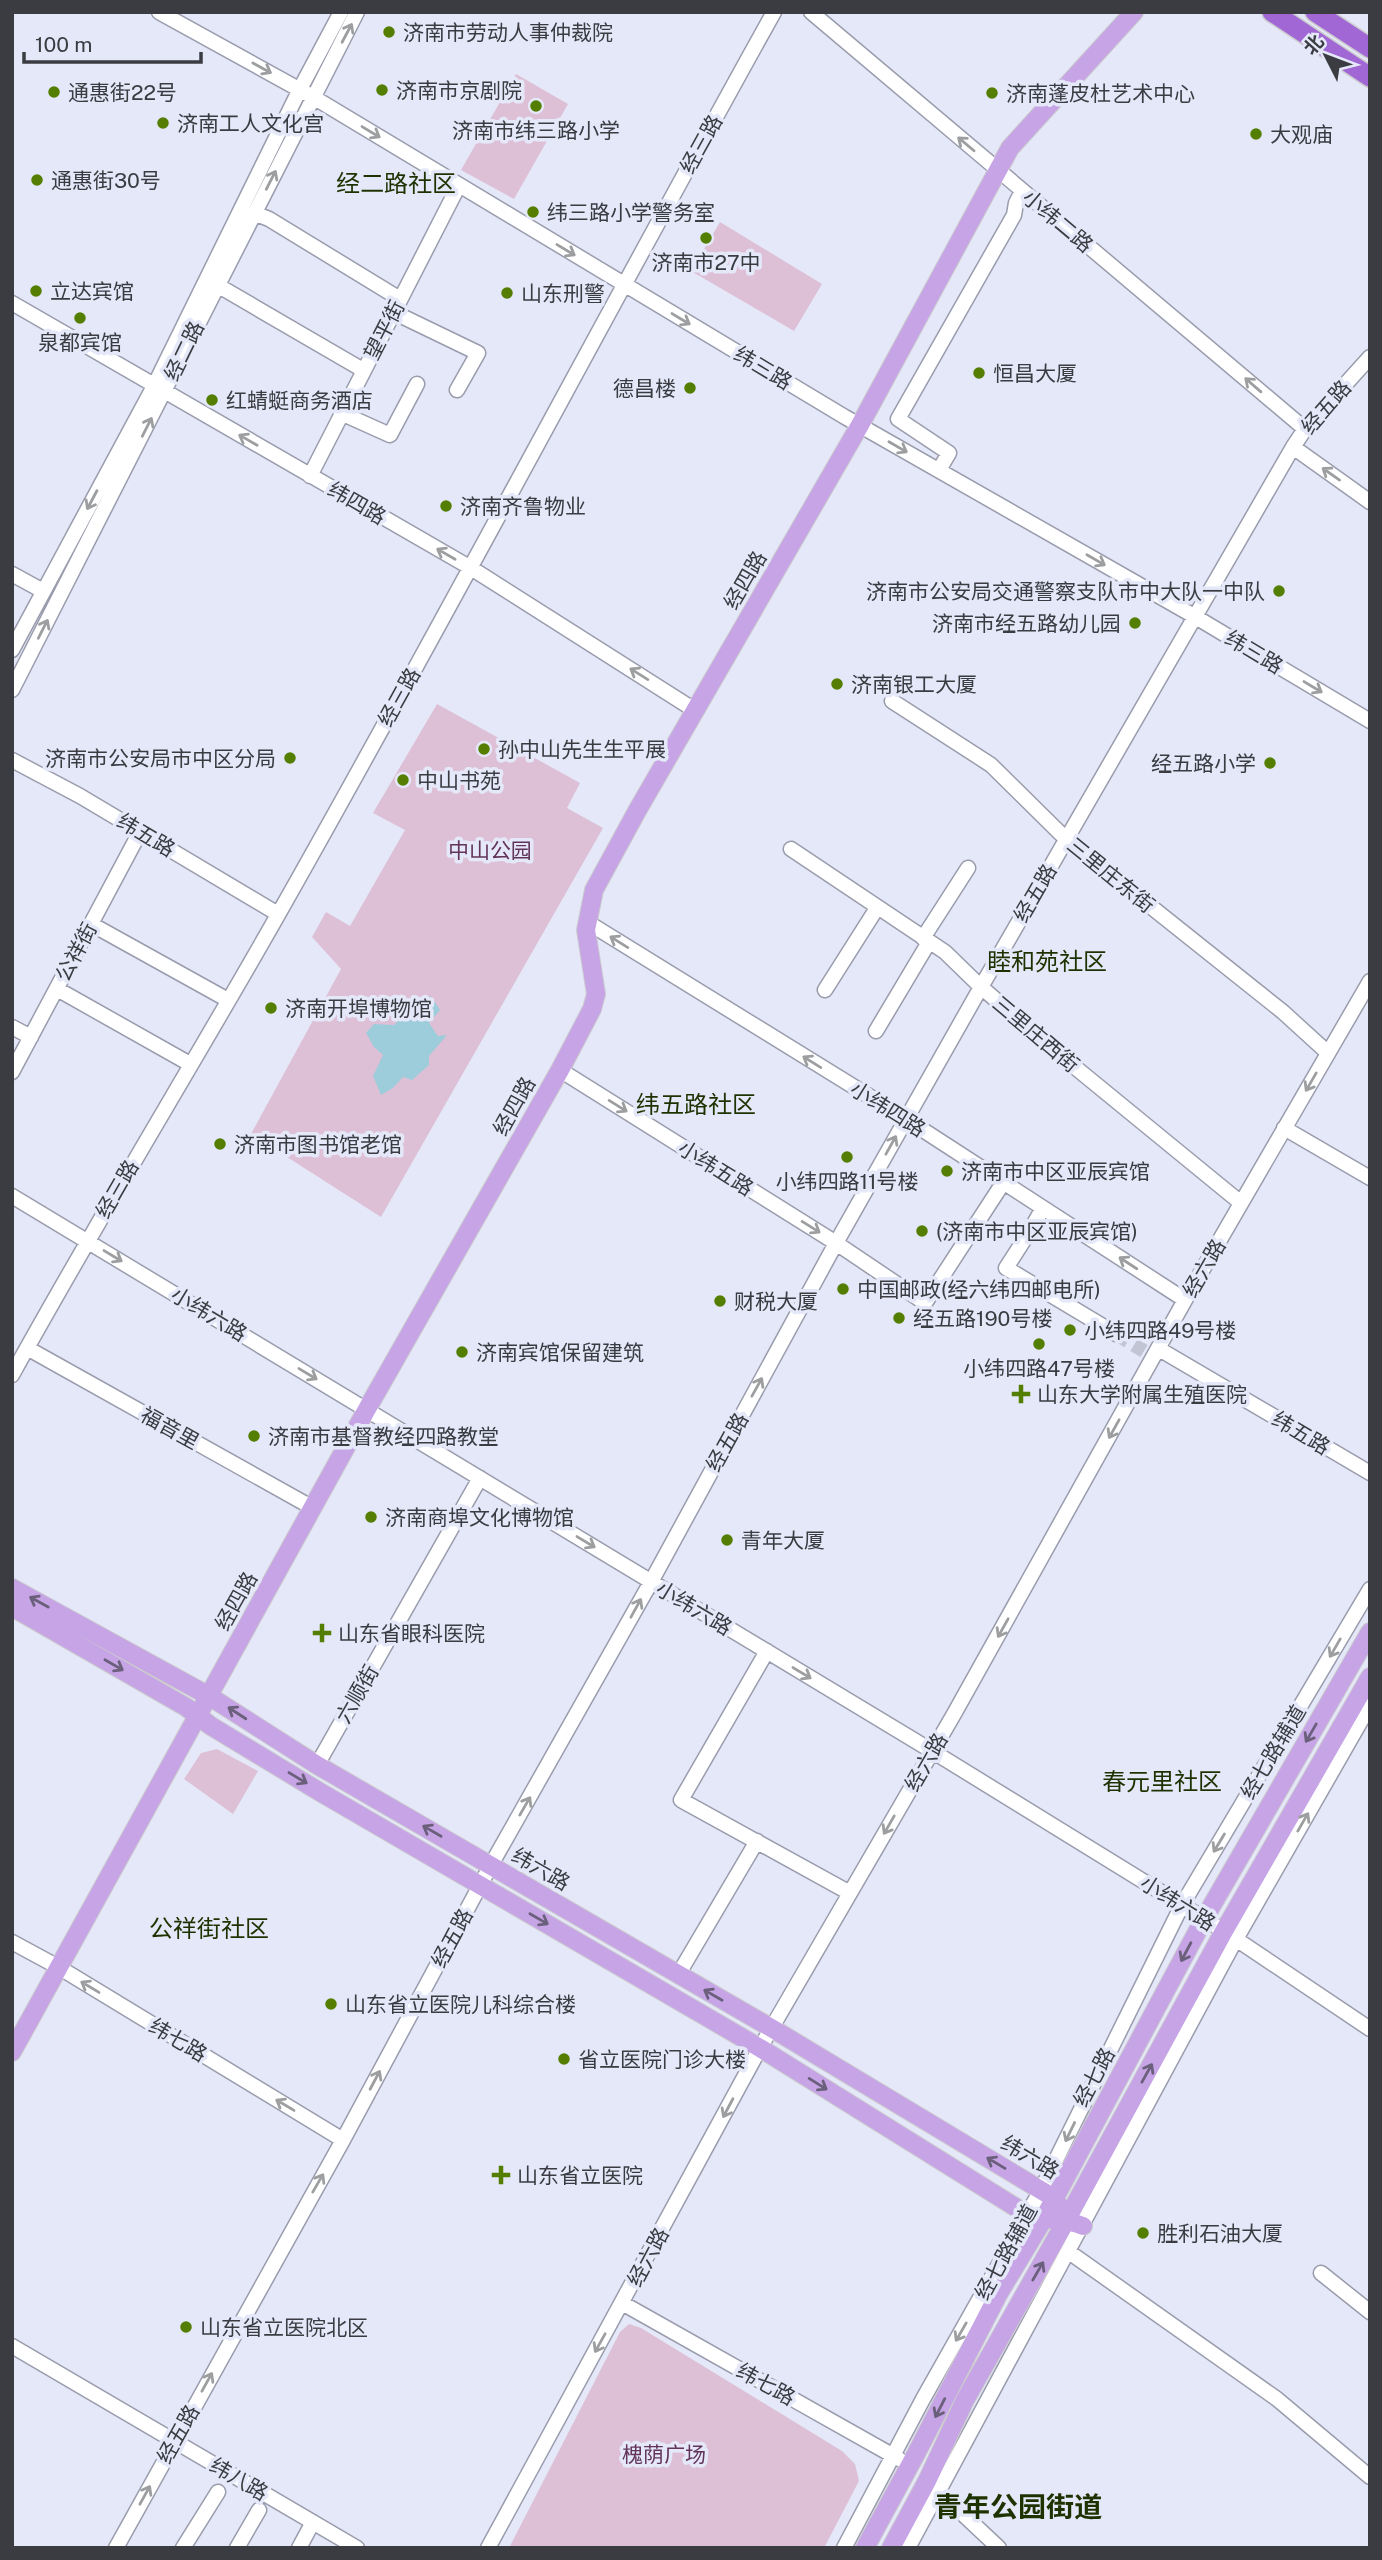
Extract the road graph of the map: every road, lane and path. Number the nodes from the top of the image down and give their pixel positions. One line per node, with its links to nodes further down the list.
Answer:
1 (159, 12): 12 (street, 纬三路, one-way to 12)
2 (341, 12): 12 (street, 经二路)
3 (357, 12): 12 (street, 经二路, one-way to 3)
4 (774, 12): 18 (street, 经三路)
5 (811, 12): 13 (street, 小纬二路, one-way to 5)
6 (1134, 12): 13 (main road, 经四路)
7 (1149, 12): 13 (main road, 经四路)
8 (1272, 12): 11 (highway)
9 (1315, 12): 10 (highway)
10 (1370, 48)
11 (1370, 77)
12 (307, 93): 14 (street, 纬三路, one-way to 14); 16 (street, 经二路, one-way to 12); 24 (street, 经二路)
13 (997, 169): 15 (street, 小纬二路); 27 (main road, 经四路)
14 (459, 185): 18 (street, 纬三路, one-way to 18); 20 (street, 望平街)
15 (1022, 191): 28 (street, 小纬二路, one-way to 15); 30 (street)
16 (254, 213): 17 (street, 经二路); 20 (street)
17 (217, 285): 22 (street); 24 (street, 经二路)
18 (622, 285): 27 (street, 纬三路, one-way to 27); 33 (street, 经三路)
19 (12, 303): 24 (street, 纬四路)
20 (396, 305): 22 (street, 望平街); 25 (street)
21 (1370, 357): 28 (street, 经五路)
22 (363, 370): 26 (street, 望平街)
23 (417, 384): 26 (street)
24 (159, 389): 31 (street, 纬四路, one-way to 24); 35 (street, 经二路, one-way to 35); 38 (street, 经二路, one-way to 24)
25 (457, 390)
26 (341, 413): 31 (street, 望平街)
27 (860, 425): 30 (street, 纬三路, one-way to 30); 40 (main road, 经四路)
28 (1305, 429): 29 (street, 经五路)
29 (1293, 447): 32 (street, one-way to 29); 36 (street, 经五路)
30 (939, 470): 36 (street, 纬三路, one-way to 36)
31 (310, 476): 33 (street, 纬四路, one-way to 31)
32 (1370, 502)
33 (471, 568): 40 (street, 纬四路, one-way to 33); 48 (street, 经三路)
34 (12, 574): 35 (street)
35 (43, 591): 37 (street, 经二路)
36 (1194, 616): 41 (street, 纬三路, one-way to 41); 44 (street, 经五路)
37 (12, 650)
38 (12, 690)
39 (892, 701): 44 (street, 三里庄东街)
40 (696, 711): 49 (main road, 经四路)
41 (1370, 721)
42 (12, 760): 43 (street, 纬五路)
43 (140, 832): 48 (street, 纬五路); 50 (street, 公祥街)
44 (1066, 839): 53 (street, 经五路); 60 (street, 三里庄东街)
45 (791, 849): 47 (street, 三里庄西街)
46 (968, 868): 51 (street)
47 (877, 908): 51 (street, 三里庄西街); 55 (street)
48 (278, 914): 56 (street, 经三路)
49 (587, 922): 62 (main road, 经四路); 64 (street, 小纬四路, one-way to 49)
50 (91, 924): 54 (street, 公祥街); 56 (street)
51 (926, 940): 53 (street, 三里庄西街); 58 (street)
52 (1370, 981): 60 (street, 经六路)
53 (981, 987): 64 (street, 经五路); 69 (street, 三里庄西街)
54 (57, 989): 59 (street, 公祥街); 61 (street)
55 (825, 990)
56 (228, 1000): 61 (street, 经三路)
57 (12, 1027): 59 (street)
58 (876, 1031)
59 (31, 1037): 63 (street, 公祥街)
60 (1328, 1053): 65 (street, 经六路, one-way to 65)
61 (190, 1064): 73 (street, 经三路)
62 (560, 1070): 74 (street, 小纬五路, one-way to 74); 80 (main road, 经四路)
63 (12, 1072)
64 (906, 1119): 67 (street, 小纬四路); 74 (street, 经五路, one-way to 64)
65 (1284, 1128): 66 (street); 69 (street, 经六路)
66 (1370, 1178)
67 (1003, 1183): 70 (street, 小纬四路); 74 (street, 小纬五路)
68 (12, 1196): 73 (street, 小纬六路)
69 (1241, 1203): 75 (street, 经六路)
70 (1043, 1209): 71 (street); 75 (street, 小纬四路, one-way to 70)
71 (1035, 1222)
72 (1024, 1240): 76 (street)
73 (87, 1241): 77 (street, 经三路); 80 (street, 小纬六路, one-way to 80)
74 (836, 1243): 84 (street, 经五路, one-way to 74)
75 (1185, 1300): 78 (street, 经六路)
76 (1116, 1334)
77 (27, 1348): 79 (street, 经三路); 83 (street, 福音里)
78 (1153, 1352): 81 (street, 纬五路); 94 (street, 经六路, one-way to 94)
79 (12, 1375)
80 (367, 1409): 82 (street, 小纬六路); 83 (main road, 经四路)
81 (1370, 1473)
82 (480, 1478): 84 (street, 小纬六路, one-way to 84); 95 (street, 六顺街)
83 (313, 1508): 91 (main road, 经四路)
84 (651, 1582): 89 (street, 小纬六路); 97 (street, 经五路, one-way to 84)
85 (12, 1588): 91 (main road, 纬六路, one-way to 85)
86 (1370, 1589): 100 (street, 经七路辅道, one-way to 100)
87 (12, 1606): 93 (main road, one-way to 93)
88 (1370, 1632): 101 (main road, 经七路, one-way to 101)
89 (766, 1651): 94 (street, 小纬六路, one-way to 94); 96 (street)
90 (1370, 1677): 102 (main road)
91 (209, 1696): 93 (main road, 经四路); 95 (main road, 纬六路, one-way to 91)
92 (1370, 1705): 102 (street, one-way to 92)
93 (198, 1716): 98 (main road, one-way to 98); 104 (main road, 经四路)
94 (932, 1751): 99 (street, 经六路, one-way to 99); 100 (street, 小纬六路)
95 (317, 1765): 97 (main road, 纬六路, one-way to 95)
96 (757, 1841): 99 (street); 105 (street)
97 (491, 1866): 98 (street, 经五路); 105 (main road, 纬六路)
98 (480, 1885): 108 (main road, one-way to 108); 110 (street, 经五路, one-way to 98)
99 (850, 1893): 106 (street, 经六路)
100 (1182, 1905): 101 (street, 小纬六路); 111 (street, 经七路辅道, one-way to 111)
101 (1204, 1919): 102 (street, 小纬六路); 111 (main road, 经七路, one-way to 111)
102 (1230, 1935): 107 (street, 小纬六路); 113 (main road, one-way to 102)
103 (12, 1942): 104 (street, 纬七路)
104 (60, 1968): 109 (main road, 经四路); 110 (street, 纬七路, one-way to 104)
105 (678, 1975): 106 (main road, 纬六路, one-way to 105)
106 (773, 2029): 108 (street, 经六路); 111 (main road, 纬六路, one-way to 106)
107 (1370, 2029)
108 (760, 2048): 112 (main road, one-way to 112); 116 (street, 经六路, one-way to 116)
109 (12, 2052)
110 (343, 2140): 119 (street, 经五路, one-way to 110)
111 (1048, 2194): 112 (main road, 经七路); 113 (main road, 纬六路)
112 (1036, 2217): 113 (main road); 120 (street, 经七路辅道, one-way to 120); 121 (main road, 经七路, one-way to 121)
113 (1075, 2223): 114 (street); 123 (main road, one-way to 113)
114 (1069, 2252): 122 (street); 123 (street)
115 (1321, 2273): 117 (street)
116 (622, 2303): 120 (street, 纬七路); 132 (street, 经六路, one-way to 132)
117 (1369, 2310)
118 (12, 2346): 119 (street, 纬八路)
119 (173, 2441): 126 (street, 纬八路); 127 (street, 经五路, one-way to 119)
120 (894, 2455): 121 (street, 纬七路); 133 (street, 经七路辅道)
121 (908, 2466): 134 (main road, 经七路)
122 (1370, 2477)
123 (933, 2486): 135 (main road); 136 (street); 137 (street)
124 (218, 2492): 128 (street)
125 (259, 2510): 129 (street)
126 (313, 2522): 130 (street); 131 (street, 纬八路)
127 (116, 2548)
128 (183, 2548)
129 (237, 2548)
130 (299, 2548)
131 (357, 2548)
132 (488, 2548)
133 (844, 2548)
134 (865, 2548)
135 (891, 2548)
136 (908, 2548)
137 (999, 2548)

